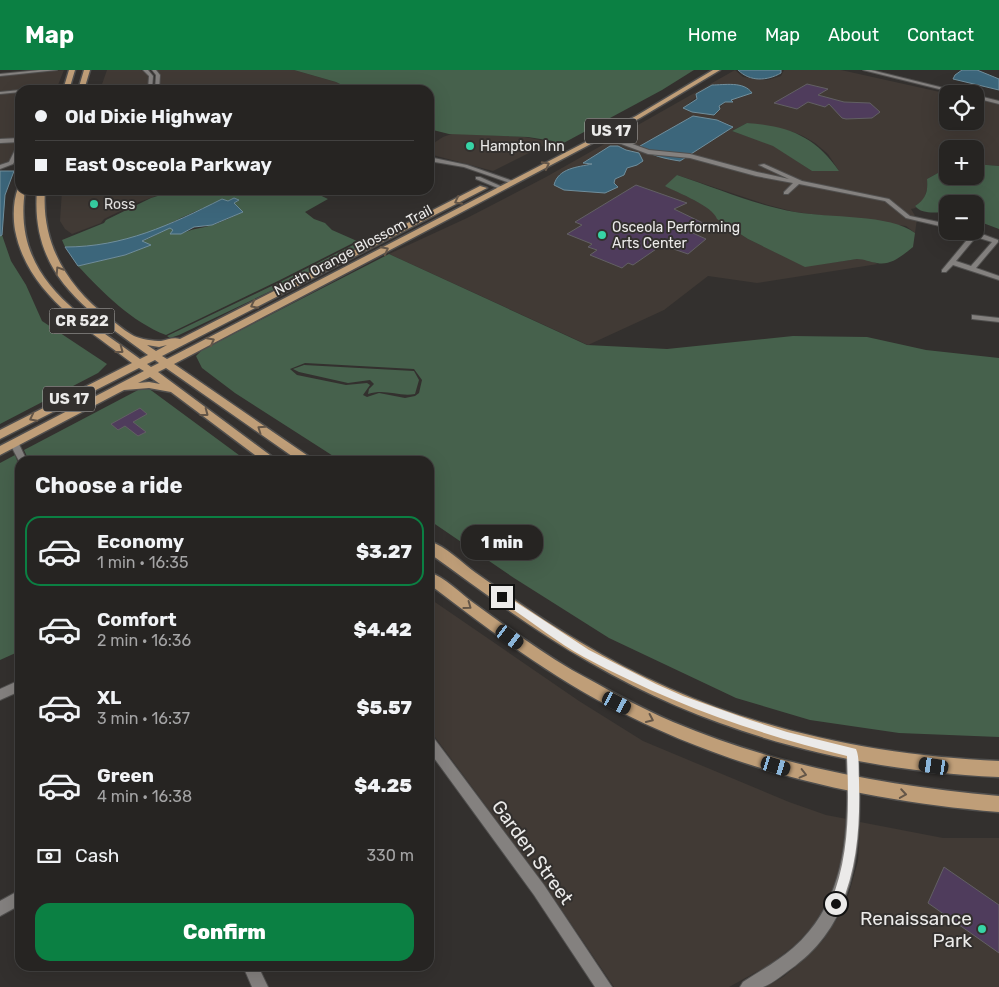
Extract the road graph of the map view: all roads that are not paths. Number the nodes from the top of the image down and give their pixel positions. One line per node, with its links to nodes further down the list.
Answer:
1 (29, 70): 8 (street)
2 (55, 70): 8 (street)
3 (72, 70): 13 (main road)
4 (87, 70): 14 (main road)
5 (145, 70): 15 (street)
6 (154, 70): 16 (street)
7 (865, 70): 17 (street)
8 (19, 71): 11 (street)
9 (702, 71): 12 (main road); 22 (main road, North Orange Blossom Trail / US 17)
10 (712, 71): 12 (main road, North Orange Blossom Trail / US 17)
11 (0, 74)
12 (697, 83): 23 (main road, North Orange Blossom Trail / US 17)
13 (68, 85)
14 (82, 85)
15 (150, 85)
16 (157, 85)
17 (939, 88)
18 (15, 92): 19 (street)
19 (0, 93)
20 (984, 99): 21 (street)
21 (999, 103)
22 (606, 125): 23 (main road); 38 (main road, North Orange Blossom Trail / US 17)
23 (605, 134): 38 (main road, North Orange Blossom Trail / US 17, one-way to 23)
24 (0, 141): 25 (street)
25 (15, 141)
26 (15, 153): 35 (street)
27 (687, 154): 27 (street); 28 (street); 30 (street)
28 (709, 156): 30 (street); 33 (street)
29 (434, 160): 38 (street)
30 (702, 160): 33 (street)
31 (770, 160): 34 (street)
32 (434, 164): 38 (street)
33 (721, 164): 37 (street)
34 (762, 165): 36 (street); 37 (street)
35 (0, 167)
36 (755, 171)
37 (799, 181): 39 (street); 42 (street)
38 (499, 183): 52 (main road, North Orange Blossom Trail / US 17, one-way to 52); 55 (main road, North Orange Blossom Trail / US 17, one-way to 38)
39 (786, 193)
40 (20, 195): 54 (main road, CR 522, one-way to 54)
41 (41, 195): 51 (main road, CR 522, one-way to 41)
42 (939, 224)
43 (984, 237): 46 (street)
44 (966, 240): 45 (street)
45 (951, 262): 46 (street); 47 (street)
46 (972, 269): 48 (street)
47 (944, 271)
48 (999, 278)
49 (975, 317): 50 (street)
50 (999, 320)
51 (130, 337): 52 (main road); 53 (main road, CR 522)
52 (189, 338): 53 (main road, North Orange Blossom Trail / US 17)
53 (155, 356): 54 (main road, North Orange Blossom Trail / US 17); 55 (main road, CR 522)
54 (139, 364): 56 (main road, CR 522); 59 (main road, North Orange Blossom Trail / US 17, one-way to 59)
55 (168, 364): 56 (main road, North Orange Blossom Trail / US 17); 64 (main road, CR 522, one-way to 55)
56 (151, 373): 57 (main road, North Orange Blossom Trail / US 17); 58 (main road, CR 522)
57 (116, 390): 58 (main road); 60 (main road, North Orange Blossom Trail / US 17)
58 (175, 390): 63 (main road, CR 522, one-way to 63)
59 (0, 435)
60 (15, 444): 61 (main road, North Orange Blossom Trail / US 17); 62 (street)
61 (0, 452)
62 (21, 456)
63 (263, 456)
64 (300, 456)
65 (434, 550): 70 (main road)
66 (434, 581): 72 (main road, one-way to 72)
67 (15, 688): 68 (street)
68 (0, 695)
69 (434, 747): 78 (street, Garden Street)
70 (852, 753): 71 (main road); 72 (street)
71 (999, 769)
72 (854, 786): 73 (main road, one-way to 73); 79 (street)
73 (999, 804)
74 (15, 900): 75 (street)
75 (0, 909)
76 (252, 971): 77 (street)
77 (260, 987)
78 (604, 987)
79 (748, 987)

